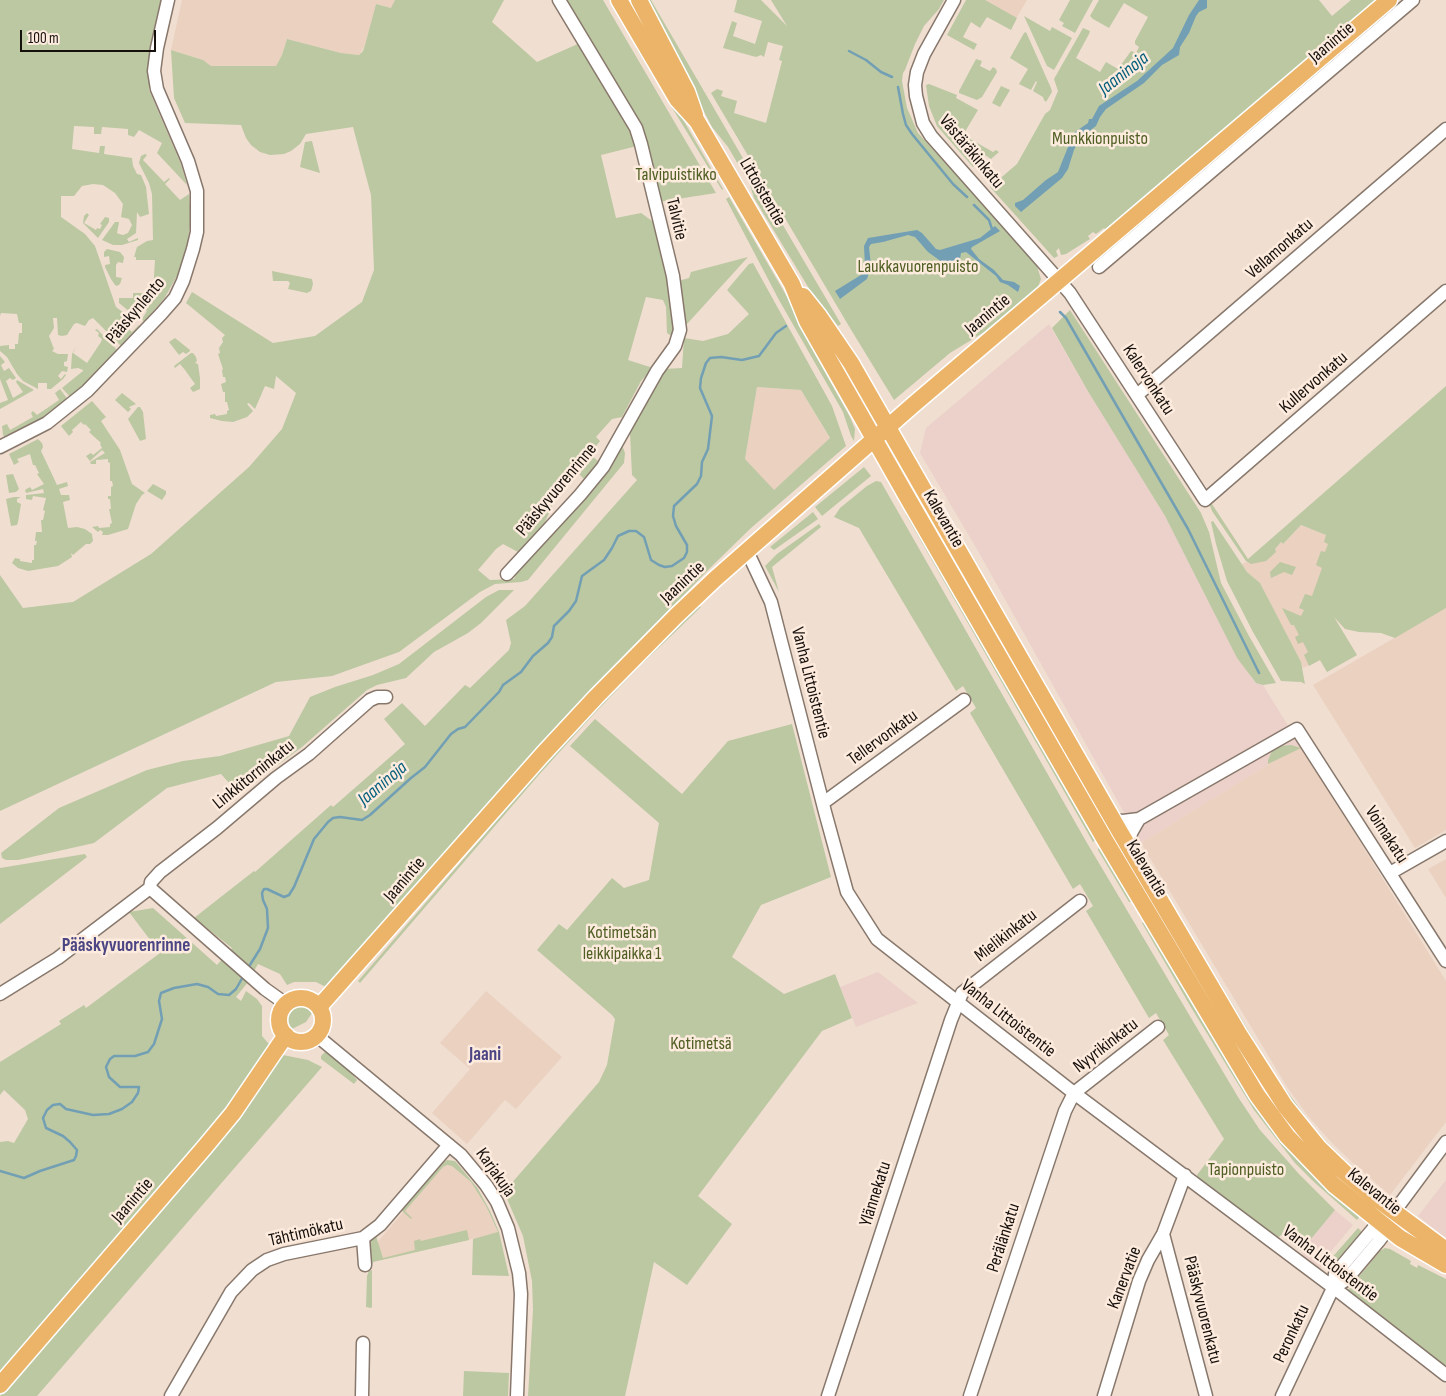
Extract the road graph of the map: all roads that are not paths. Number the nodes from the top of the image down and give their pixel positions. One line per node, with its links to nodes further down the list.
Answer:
1 (168, 0): 20 (street, Pääskynlento)
2 (559, 0): 16 (street, Talvitie)
3 (619, 0): 9 (main road, Littoistentie)
4 (639, 0): 9 (main road, Littoistentie)
5 (954, 0): 13 (street, Västäräkinkatu)
6 (1389, 0): 8 (main road, Jaanintie)
7 (1413, 0): 8 (street, Jaanintie)
8 (1295, 91): 11 (main road, Jaanintie)
9 (697, 122): 14 (main road, Littoistentie)
10 (1446, 129): 17 (street, Vellamonkatu)
11 (1122, 238): 12 (street); 13 (main road, Jaanintie)
12 (1099, 267)
13 (1059, 281): 17 (street, Kalervonkatu); 18 (main road, Jaanintie)
14 (792, 284): 18 (main road, Littoistentie); 19 (main road, Littoistentie)
15 (1446, 291): 21 (street, Kullervonkatu)
16 (657, 371): 23 (street, Pääskyvuorenrinne)
17 (1137, 395): 21 (street, Kalervonkatu)
18 (889, 427): 19 (main road, Jaanintie); 28 (main road, Kalevantie)
19 (875, 440): 22 (main road, Jaanintie); 47 (main road, Kalevantie)
20 (0, 446)
21 (1205, 500)
22 (747, 551): 26 (street, Vanha Littoistentie); 38 (main road, Jaanintie)
23 (507, 574)
24 (386, 697): 32 (street, Linkkitorninkatu)
25 (964, 700): 26 (street, Tellervonkatu)
26 (823, 803): 36 (street, Vanha Littoistentie)
27 (1139, 819): 28 (street); 30 (street); 31 (street, Voimakatu)
28 (1113, 820): 30 (main road, Kalevantie)
29 (1446, 841): 31 (street)
30 (1129, 847): 46 (main road, Kalevantie)
31 (1390, 873): 34 (street, Voimakatu)
32 (150, 888): 35 (street, Linkkitorninkatu); 37 (street)
33 (1080, 901): 36 (street, Mielikinkatu)
34 (1446, 961)
35 (0, 994)
36 (958, 1002): 42 (street, Vanha Littoistentie); 60 (street, Ylännekatu)
37 (286, 1004): 38 (main road); 40 (main road)
38 (319, 1007): 41 (main road)
39 (1158, 1027): 42 (street, Nyyrikinkatu)
40 (286, 1035): 41 (main road); 56 (main road, Jaanintie)
41 (316, 1035): 44 (street, Karjakuja)
42 (1074, 1092): 45 (street, Vanha Littoistentie); 61 (street, Perälänkatu)
43 (1446, 1142): 46 (street, Peronkatu)
44 (449, 1145): 49 (street, Tähtimökatu); 59 (street, Karjakuja)
45 (1185, 1175): 48 (street, Kanervatie); 53 (street, Vanha Littoistentie)
46 (1394, 1212): 47 (street, Peronkatu); 50 (main road, Kalevantie)
47 (1383, 1225): 51 (main road, Kalevantie); 53 (street, Peronkatu)
48 (1163, 1234): 62 (street, Kanervatie); 63 (street, Pääskyvuorenkatu)
49 (363, 1238): 52 (street); 57 (street, Tähtimökatu)
50 (1446, 1250)
51 (1446, 1265)
52 (365, 1266)
53 (1333, 1288): 55 (street, Vanha Littoistentie); 64 (street, Peronkatu)
54 (363, 1343): 58 (street)
55 (1446, 1375)
56 (0, 1385)
57 (172, 1396)
58 (362, 1396)
59 (517, 1396)
60 (828, 1396)
61 (970, 1396)
62 (1104, 1396)
63 (1206, 1396)
64 (1282, 1396)

